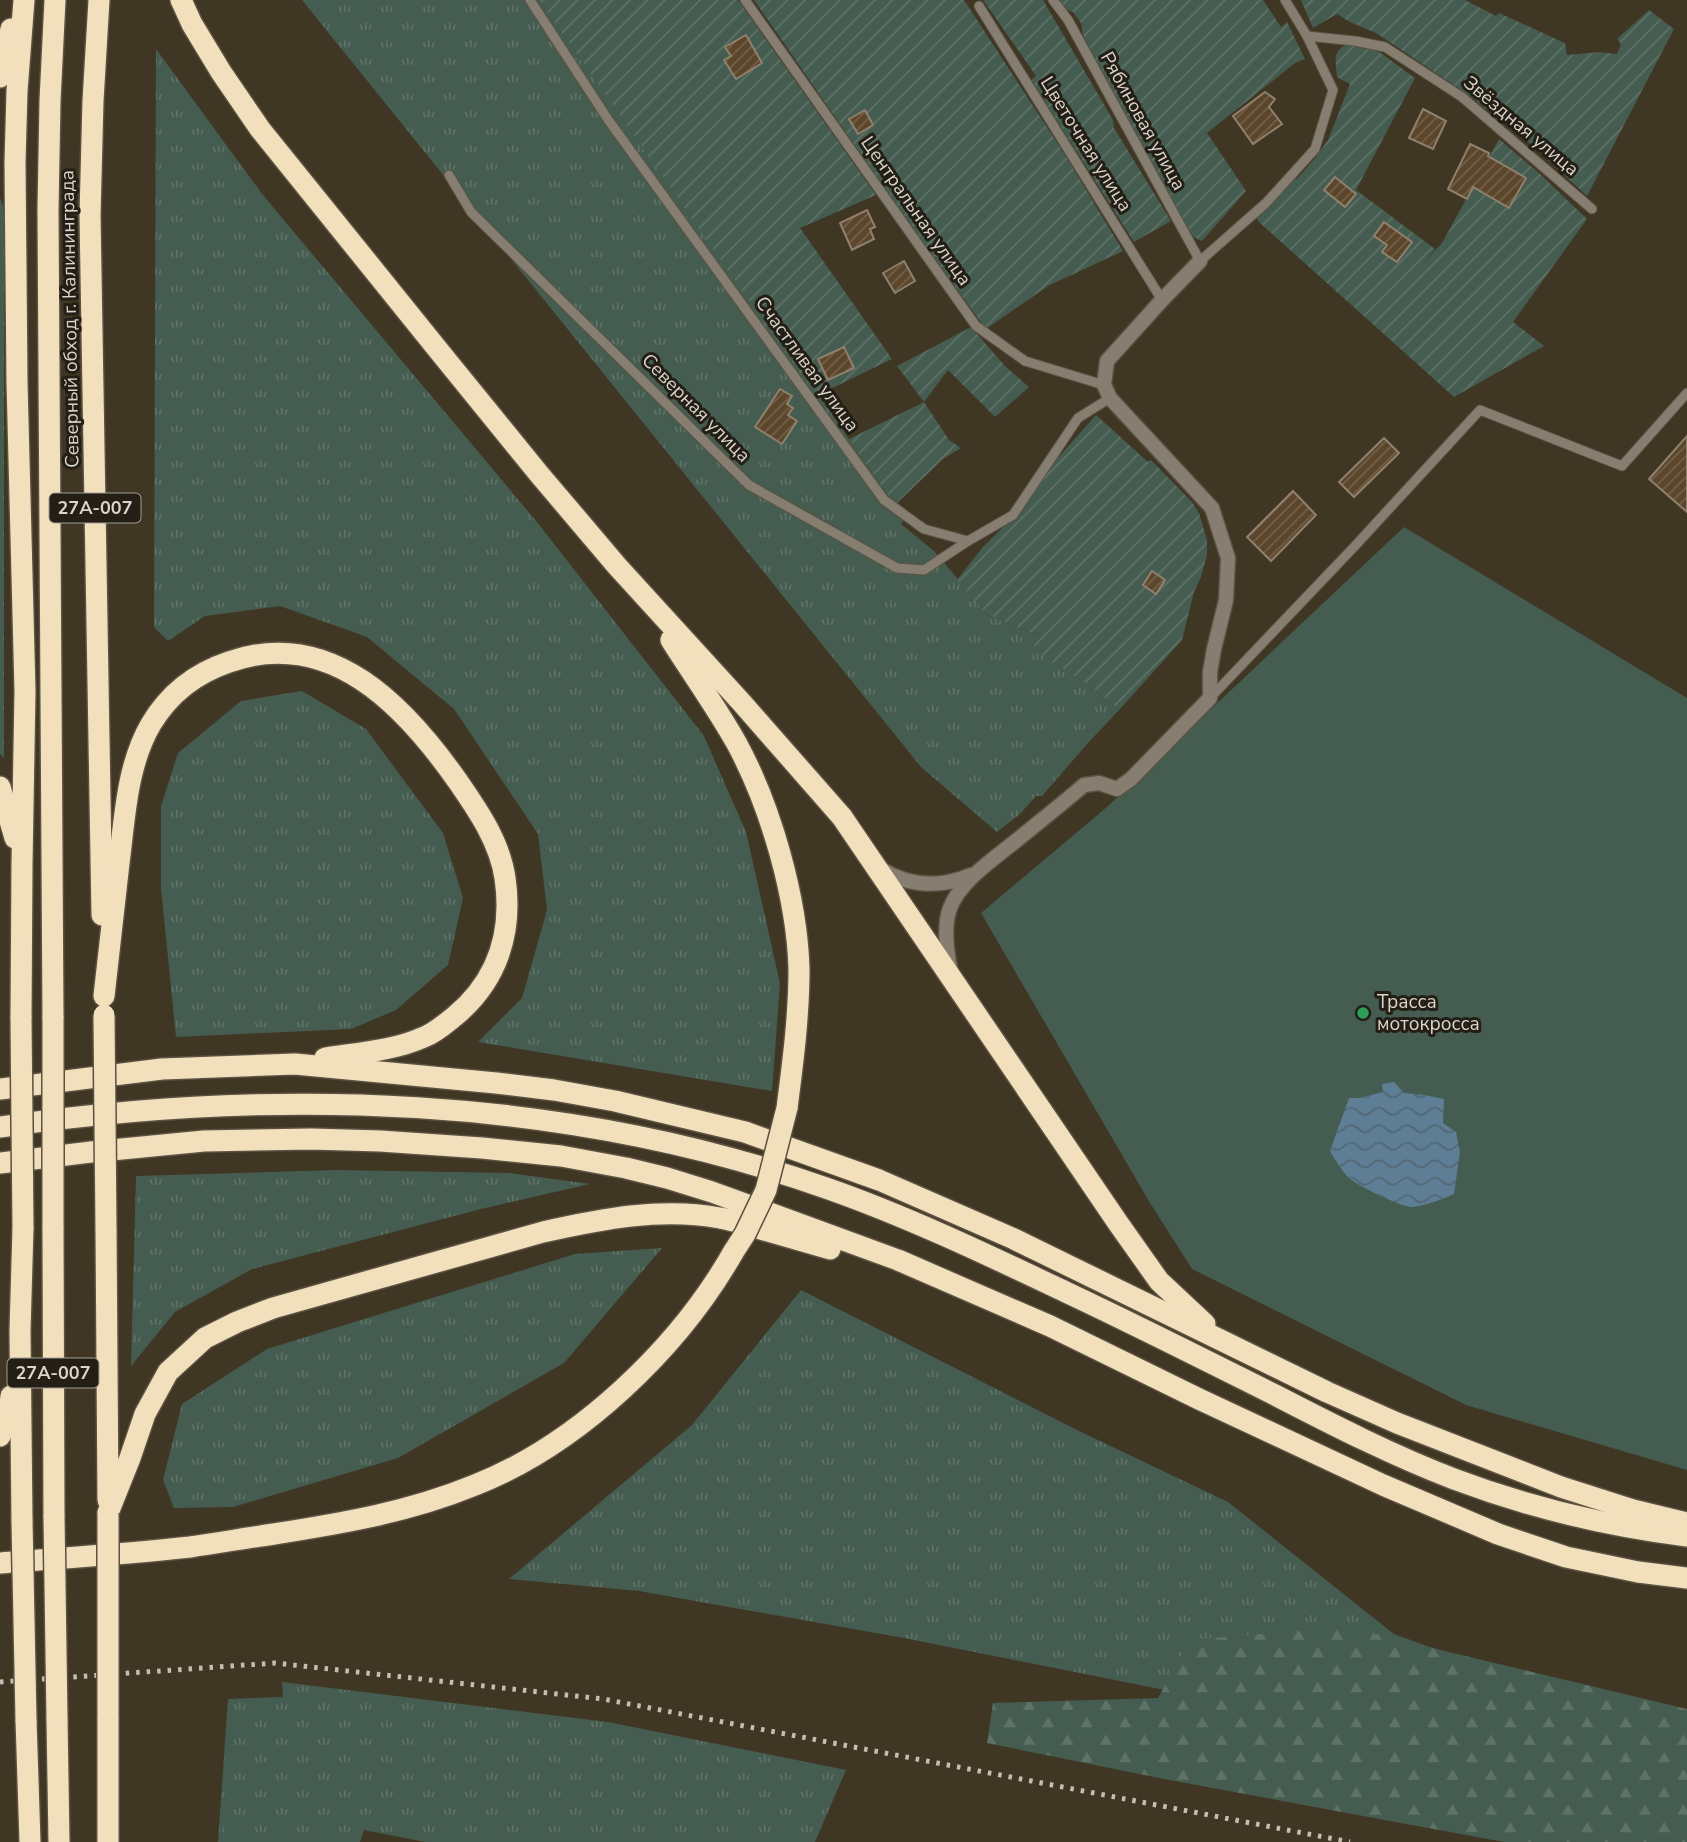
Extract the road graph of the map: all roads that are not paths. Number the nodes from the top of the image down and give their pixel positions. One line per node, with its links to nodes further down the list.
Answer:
1 (19, 0): 12 (highway)
2 (24, 0): 23 (highway)
3 (55, 0): 42 (highway, 27А-007, bridge)
4 (99, 0): 27 (highway, Северный обход г. Калининграда / 27А-007)
5 (181, 0): 20 (highway)
6 (530, 0): 19 (lane, Счастливая улица)
7 (745, 0): 17 (lane, Центральная улица)
8 (1053, 0): 15 (lane, Рябиновая улица)
9 (1285, 0): 11 (lane)
10 (979, 6): 16 (lane, Цветочная улица)
11 (1307, 36): 14 (lane, Звёздная улица); 15 (lane)
12 (0, 77)
13 (449, 175): 19 (lane, Северная улица)
14 (1592, 209)
15 (1200, 261): 16 (street)
16 (1162, 300): 17 (street)
17 (1107, 391): 19 (lane); 21 (street)
18 (1687, 393): 21 (lane)
19 (968, 541)
20 (632, 583): 24 (highway); 39 (highway, bridge)
21 (1210, 698): 25 (street)
22 (0, 787): 23 (highway)
23 (22, 864): 33 (highway, bridge)
24 (875, 865): 25 (street); 26 (highway)
25 (979, 871): 26 (street)
26 (952, 977): 34 (highway)
27 (104, 1005): 28 (highway); 36 (highway, 27А-007, bridge)
28 (295, 1063): 29 (highway); 34 (highway)
29 (0, 1089)
30 (0, 1127): 38 (highway)
31 (0, 1163): 32 (highway)
32 (898, 1260): 36 (highway); 40 (highway)
33 (20, 1331): 35 (highway); 41 (highway, bridge)
34 (1225, 1342): 37 (highway)
35 (0, 1436)
36 (108, 1513): 43 (highway, 27А-007, bridge)
37 (1687, 1522)
38 (1687, 1536)
39 (0, 1563)
40 (1687, 1578)
41 (30, 1842)
42 (59, 1842)
43 (108, 1842)

